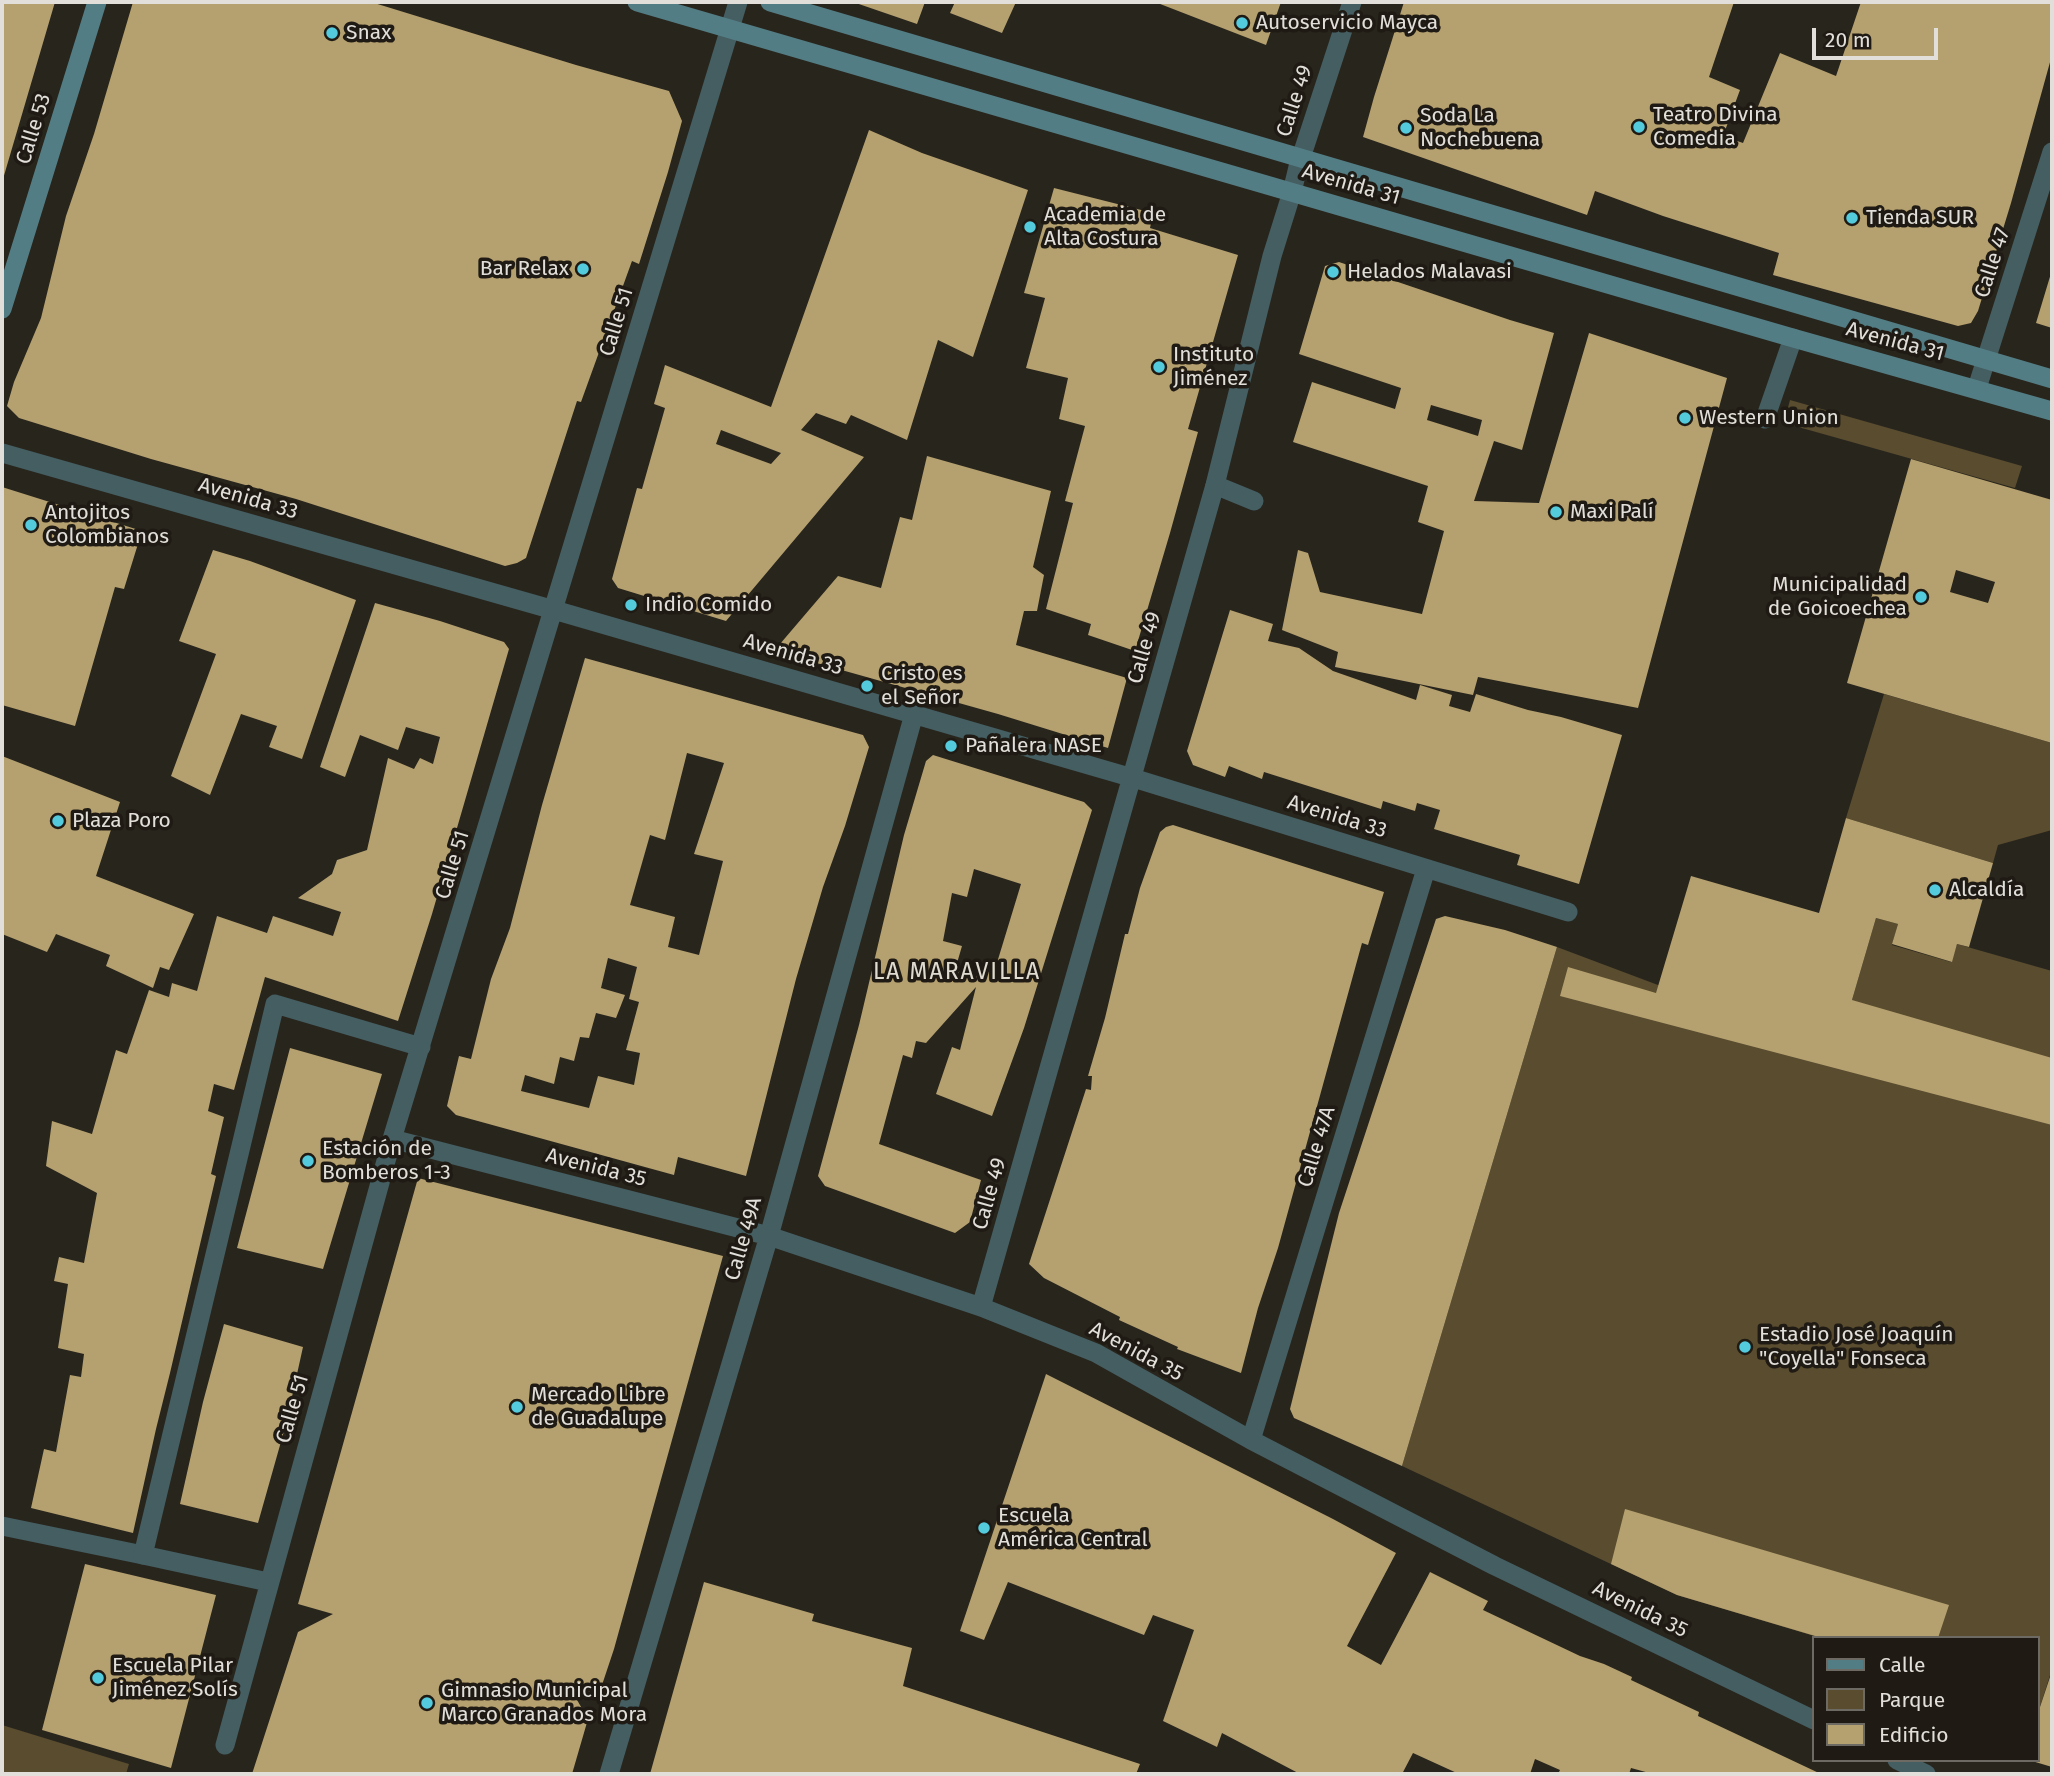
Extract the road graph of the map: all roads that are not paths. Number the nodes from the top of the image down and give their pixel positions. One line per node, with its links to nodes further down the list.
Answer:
1 (97, 2): 10 (main road, Calle 53)
2 (637, 2): 6 (main road, Avenida 31)
3 (738, 2): 6 (street, Calle 51)
4 (770, 2): 8 (main road, Avenida 31)
5 (1352, 2): 8 (street, Calle 49)
6 (729, 28): 9 (main road, Avenida 31); 20 (street, Calle 51)
7 (2052, 152): 12 (street, Calle 47)
8 (1301, 158): 9 (street, Calle 49); 12 (main road, Avenida 31)
9 (1292, 191): 11 (main road, Avenida 31); 18 (street, Calle 49)
10 (2, 309)
11 (1793, 338): 14 (main road, Avenida 31); 16 (street)
12 (1986, 360): 13 (main road, Avenida 31); 14 (street, Calle 47)
13 (2052, 379)
14 (1977, 388): 15 (main road, Avenida 31)
15 (2052, 411)
16 (1765, 419)
17 (2, 453): 20 (street, Avenida 33)
18 (1214, 485): 19 (street); 22 (street, Calle 49)
19 (1254, 502)
20 (554, 610): 21 (street, Avenida 33); 25 (street, Calle 51)
21 (914, 714): 22 (street, Avenida 33); 27 (street, Calle 49A)
22 (1133, 778): 23 (street, Avenida 33); 28 (street, Calle 49)
23 (1426, 869): 24 (street, Avenida 33); 29 (street, Calle 47A)
24 (1568, 912)
25 (421, 1048): 26 (street, Calle 51); 31 (street)
26 (392, 1139): 27 (street, Avenida 35); 32 (street, Calle 51)
27 (769, 1236): 28 (street, Avenida 35); 36 (street, Calle 49A)
28 (981, 1307): 29 (street, Avenida 35)
29 (1251, 1440): 33 (street, Avenida 35)
30 (2, 1526): 31 (street)
31 (143, 1555): 32 (street)
32 (268, 1582): 34 (street, Calle 51)
33 (1812, 1719)
34 (225, 1745)
35 (1902, 1762): 37 (street)
36 (609, 1774)
37 (1926, 1774)

